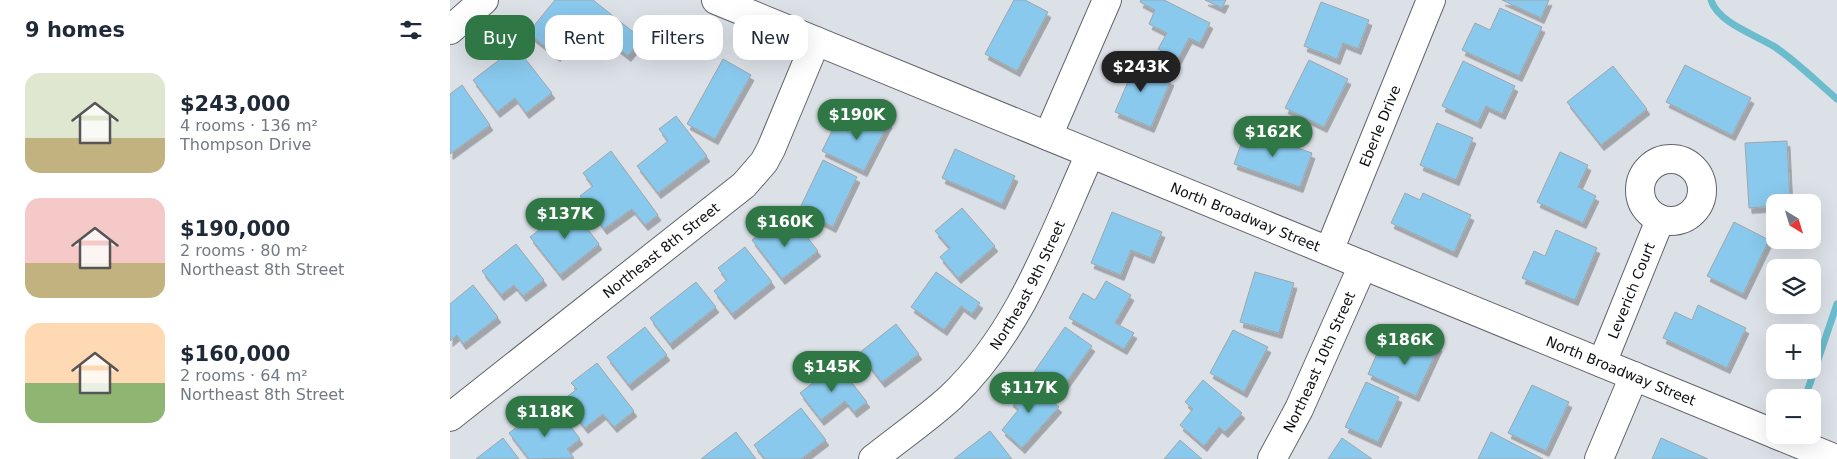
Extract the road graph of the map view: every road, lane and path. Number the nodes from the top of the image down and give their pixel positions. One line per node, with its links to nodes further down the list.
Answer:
1 (484, 0): 5 (street)
2 (1107, 0): 7 (street)
3 (1431, 0): 10 (street, Eberle Drive)
4 (734, 3): 6 (street, North Broadway Street)
5 (450, 30)
6 (816, 41): 7 (street, North Broadway Street); 14 (street, Northeast 8th Street)
7 (1048, 136): 8 (street, North Broadway Street)
8 (1090, 154): 10 (street, North Broadway Street); 18 (street, Northeast 9th Street)
9 (1660, 220): 12 (street, Leverich Court)
10 (1329, 251): 11 (street, North Broadway Street)
11 (1363, 265): 12 (street, North Broadway Street); 19 (street, Northeast 10th Street)
12 (1602, 363): 13 (street, North Broadway Street)
13 (1634, 376): 15 (street, North Broadway Street); 20 (street)
14 (450, 417)
15 (1766, 431)
16 (1798, 444): 21 (street, North Broadway Street)
17 (1837, 452): 21 (street)
18 (873, 459)
19 (1272, 459)
20 (1599, 459)
21 (1835, 459)

